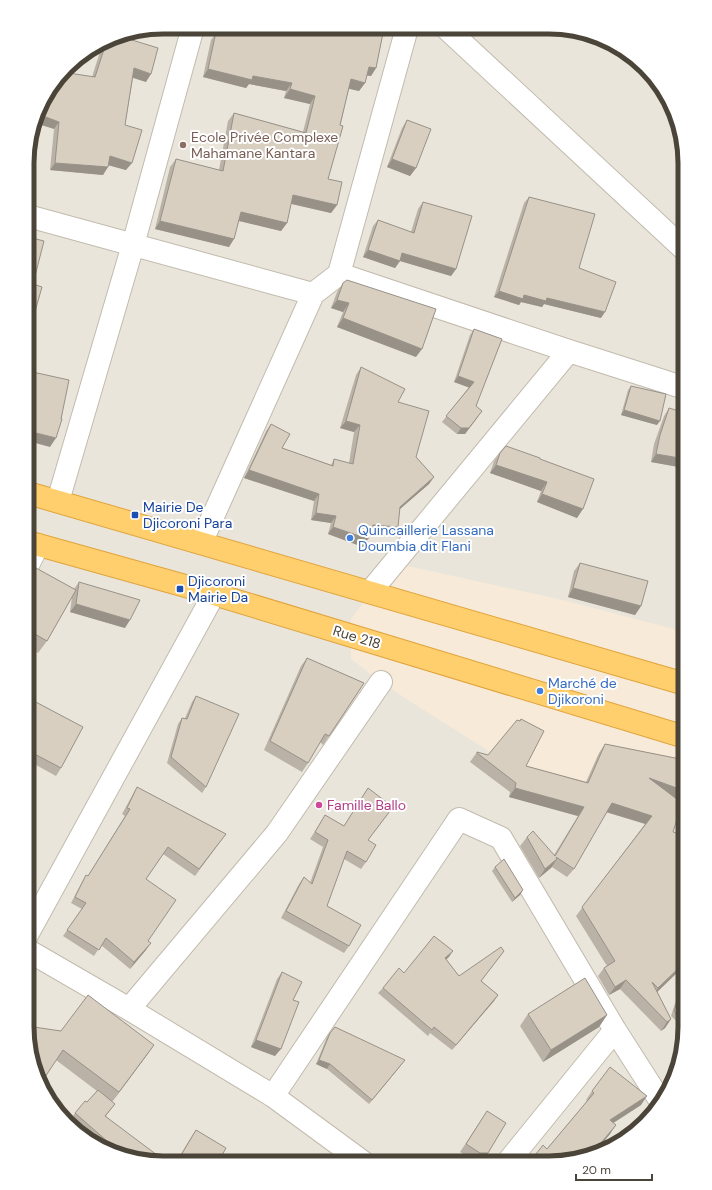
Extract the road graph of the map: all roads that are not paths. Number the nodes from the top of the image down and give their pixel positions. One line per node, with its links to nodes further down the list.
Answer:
1 (186, 34): 6 (street)
2 (405, 34): 7 (street)
3 (452, 34): 5 (street)
4 (34, 218): 6 (street)
5 (678, 243)
6 (133, 245): 8 (street); 12 (street)
7 (339, 274): 8 (street); 9 (street)
8 (313, 294): 13 (street)
9 (569, 351): 10 (street); 15 (street)
10 (678, 386)
11 (34, 495): 12 (highway)
12 (58, 501): 13 (highway)
13 (202, 543): 15 (highway)
14 (34, 544): 16 (highway, Rue 218)
15 (370, 592): 18 (highway)
16 (214, 594): 19 (highway, Rue 218); 20 (street)
17 (381, 682): 22 (street)
18 (678, 682)
19 (678, 735)
20 (34, 922)
21 (34, 954): 22 (street)
22 (129, 1009): 24 (street)
23 (615, 1030): 24 (street); 25 (street); 27 (street)
24 (273, 1096): 26 (street)
25 (658, 1096)
26 (355, 1156)
27 (513, 1156)

